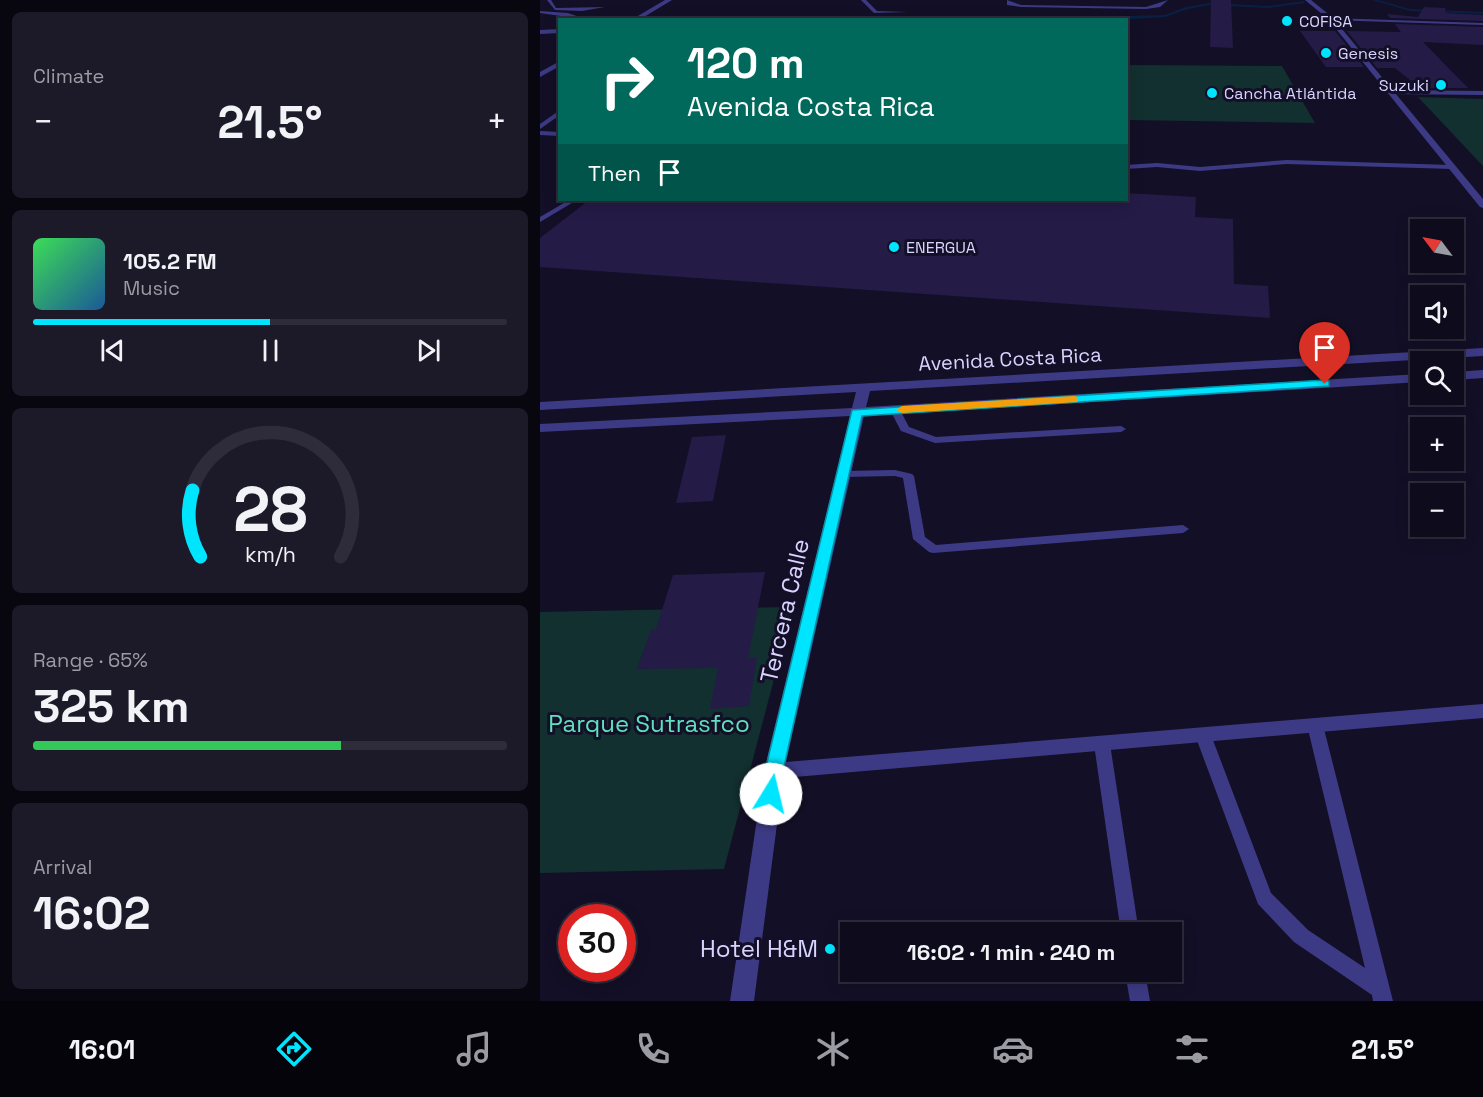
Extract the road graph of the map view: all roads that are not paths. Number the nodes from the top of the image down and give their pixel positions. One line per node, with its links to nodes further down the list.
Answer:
1 (549, 0): 8 (lane)
2 (669, 0): 13 (street)
3 (863, 0): 10 (lane)
4 (1009, 0): 5 (lane)
5 (1166, 0)
6 (1308, 0): 11 (street)
7 (603, 7): 9 (lane)
8 (555, 9): 9 (lane); 9 (lane)
9 (568, 12): 12 (lane)
10 (906, 12)
11 (1329, 13): 14 (lane); 19 (street)
12 (582, 18)
13 (638, 18)
14 (1483, 24)
15 (558, 31): 16 (street)
16 (540, 32)
17 (558, 64): 18 (street)
18 (540, 75)
19 (1389, 92): 20 (street); 26 (street)
20 (1483, 93)
21 (558, 114): 22 (lane)
22 (540, 127)
23 (540, 133): 24 (lane)
24 (558, 134)
25 (1128, 167): 26 (lane)
26 (1452, 167): 28 (street)
27 (571, 201): 29 (lane)
28 (1483, 205)
29 (540, 220)
30 (1483, 352): 34 (street, Avenida Costa Rica)
31 (1483, 374): 32 (street)
32 (1464, 375)
33 (1410, 379): 36 (street)
34 (864, 387): 35 (street, Avenida Costa Rica); 37 (street, Tercera Calle)
35 (540, 406)
36 (895, 410): 37 (street); 39 (lane)
37 (857, 412): 38 (street); 40 (street, Tercera Calle)
38 (540, 428)
39 (1121, 429)
40 (843, 474): 41 (lane); 46 (street, Tercera Calle)
41 (1183, 529)
42 (1483, 711): 43 (street)
43 (1314, 725): 44 (street); 49 (lane)
44 (1203, 735): 45 (street); 49 (lane)
45 (1102, 744): 46 (street); 47 (lane)
46 (774, 771): 50 (street, Tercera Calle)
47 (1128, 922)
48 (1137, 982): 51 (lane)
49 (1381, 995)
50 (742, 1001)
51 (1140, 1001)

